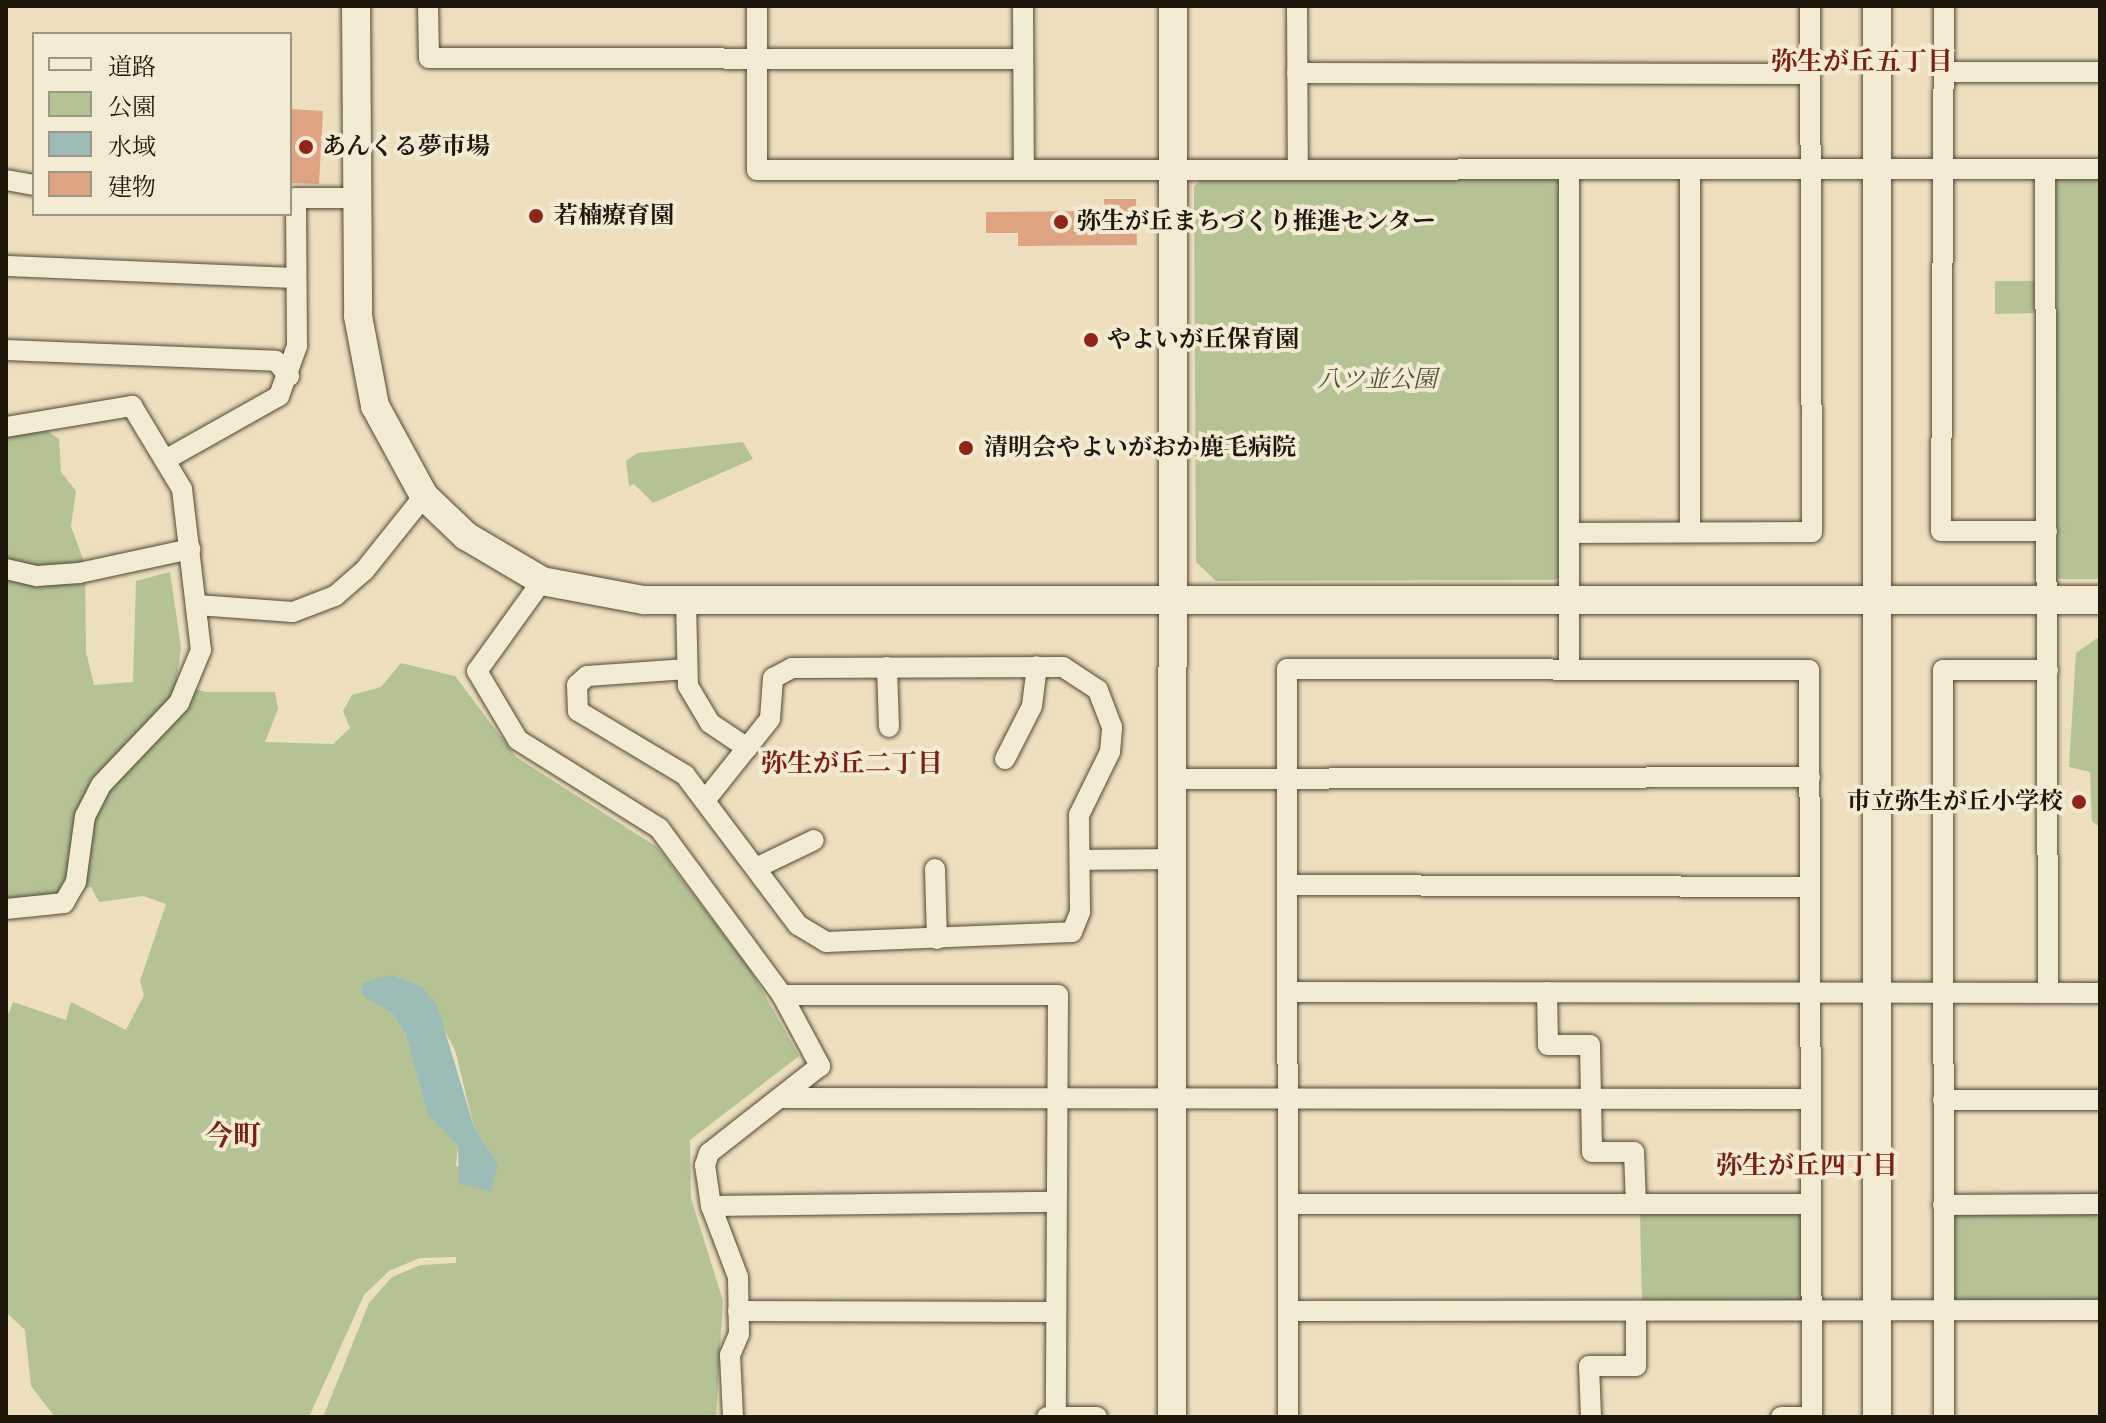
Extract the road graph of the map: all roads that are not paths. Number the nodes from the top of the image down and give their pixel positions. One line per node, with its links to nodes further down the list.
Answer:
1 (356, 6): 29 (street)
2 (428, 6): 10 (street)
3 (757, 6): 10 (street)
4 (1023, 6): 11 (street)
5 (1173, 6): 16 (street)
6 (1297, 6): 14 (street)
7 (1810, 6): 15 (street)
8 (1877, 6): 24 (street)
9 (1944, 6): 12 (street)
10 (757, 58): 11 (street); 19 (street)
11 (1023, 59): 19 (street)
12 (1943, 72): 13 (street); 25 (street)
13 (2100, 72)
14 (1297, 73): 15 (street); 20 (street)
15 (1810, 74): 23 (street)
16 (1171, 169): 19 (street); 20 (street); 46 (street)
17 (2045, 169): 18 (street); 25 (street); 37 (street)
18 (2100, 169)
19 (1024, 170)
20 (1298, 170): 21 (street)
21 (1569, 171): 22 (street); 39 (street)
22 (1690, 171): 23 (street); 38 (street)
23 (1810, 171): 24 (street); 38 (street)
24 (1877, 171): 25 (street); 48 (street)
25 (1942, 171): 37 (street)
26 (6, 180): 27 (street)
27 (32, 185)
28 (293, 198): 29 (street); 31 (street)
29 (357, 198): 36 (street)
30 (6, 266): 31 (street)
31 (296, 278): 33 (street)
32 (6, 350): 33 (street)
33 (289, 376): 35 (street)
34 (6, 427): 35 (street)
35 (165, 460): 40 (street)
36 (424, 496): 42 (street); 49 (street)
37 (2047, 531): 44 (street)
38 (1690, 532): 39 (street)
39 (1569, 533): 47 (street)
40 (190, 549): 41 (street); 49 (street)
41 (6, 569)
42 (542, 581): 43 (street); 78 (street)
43 (686, 600): 46 (street); 52 (street)
44 (2048, 600): 45 (street); 48 (street); 54 (street)
45 (2100, 600)
46 (1171, 601): 47 (street); 59 (street)
47 (1569, 602): 48 (street); 53 (street)
48 (1875, 602): 74 (street)
49 (197, 605): 69 (street)
50 (1037, 666): 51 (street); 57 (street); 64 (street)
51 (887, 667): 55 (street); 56 (street)
52 (687, 669): 56 (street); 61 (street)
53 (1569, 670): 58 (street); 60 (street)
54 (2048, 670): 75 (street); 76 (street)
55 (889, 727)
56 (747, 748): 61 (street)
57 (1005, 759)
58 (1810, 777): 60 (street); 68 (street)
59 (1170, 779): 60 (street); 63 (street)
60 (1289, 779): 67 (street)
61 (707, 798): 65 (street)
62 (814, 840): 65 (street)
63 (1170, 859): 64 (street); 86 (street)
64 (1080, 860): 70 (street)
65 (756, 868): 70 (street)
66 (935, 869): 70 (street)
67 (1289, 885): 68 (street); 71 (street)
68 (1810, 887): 73 (street)
69 (6, 909)
70 (937, 939)
71 (1289, 992): 72 (street); 83 (street)
72 (1547, 992): 73 (street); 81 (street)
73 (1811, 993): 74 (street); 82 (street)
74 (1876, 993): 75 (street); 101 (street)
75 (1943, 993): 76 (street); 84 (street)
76 (2048, 993): 77 (street)
77 (2100, 993)
78 (782, 995): 79 (street); 80 (street)
79 (783, 1098): 80 (street); 93 (street)
80 (1056, 1099): 86 (street); 87 (street)
81 (1590, 1099): 82 (street); 83 (street); 89 (street)
82 (1811, 1099): 90 (street)
83 (1288, 1100): 86 (street); 88 (street)
84 (1943, 1100): 85 (street); 92 (street)
85 (2100, 1100)
86 (1170, 1101): 106 (street)
87 (1056, 1202): 93 (street); 100 (street)
88 (1288, 1204): 89 (street); 97 (street)
89 (1636, 1204): 90 (street)
90 (1811, 1204): 99 (street)
91 (2100, 1204): 92 (street)
92 (1943, 1205): 94 (street)
93 (711, 1206): 96 (street)
94 (1944, 1310): 95 (street); 101 (street); 112 (street)
95 (2100, 1310)
96 (738, 1311): 100 (street); 102 (street)
97 (1288, 1311): 98 (street); 107 (street)
98 (1636, 1311): 99 (street); 108 (street)
99 (1812, 1311): 101 (street); 110 (street)
100 (1056, 1312): 104 (street)
101 (1878, 1312): 111 (street)
102 (733, 1417)
103 (1047, 1417): 104 (street)
104 (1056, 1417): 105 (street)
105 (1097, 1417)
106 (1172, 1417)
107 (1288, 1417)
108 (1591, 1417)
109 (1781, 1417): 110 (street)
110 (1812, 1417)
111 (1877, 1417)
112 (1944, 1417)

